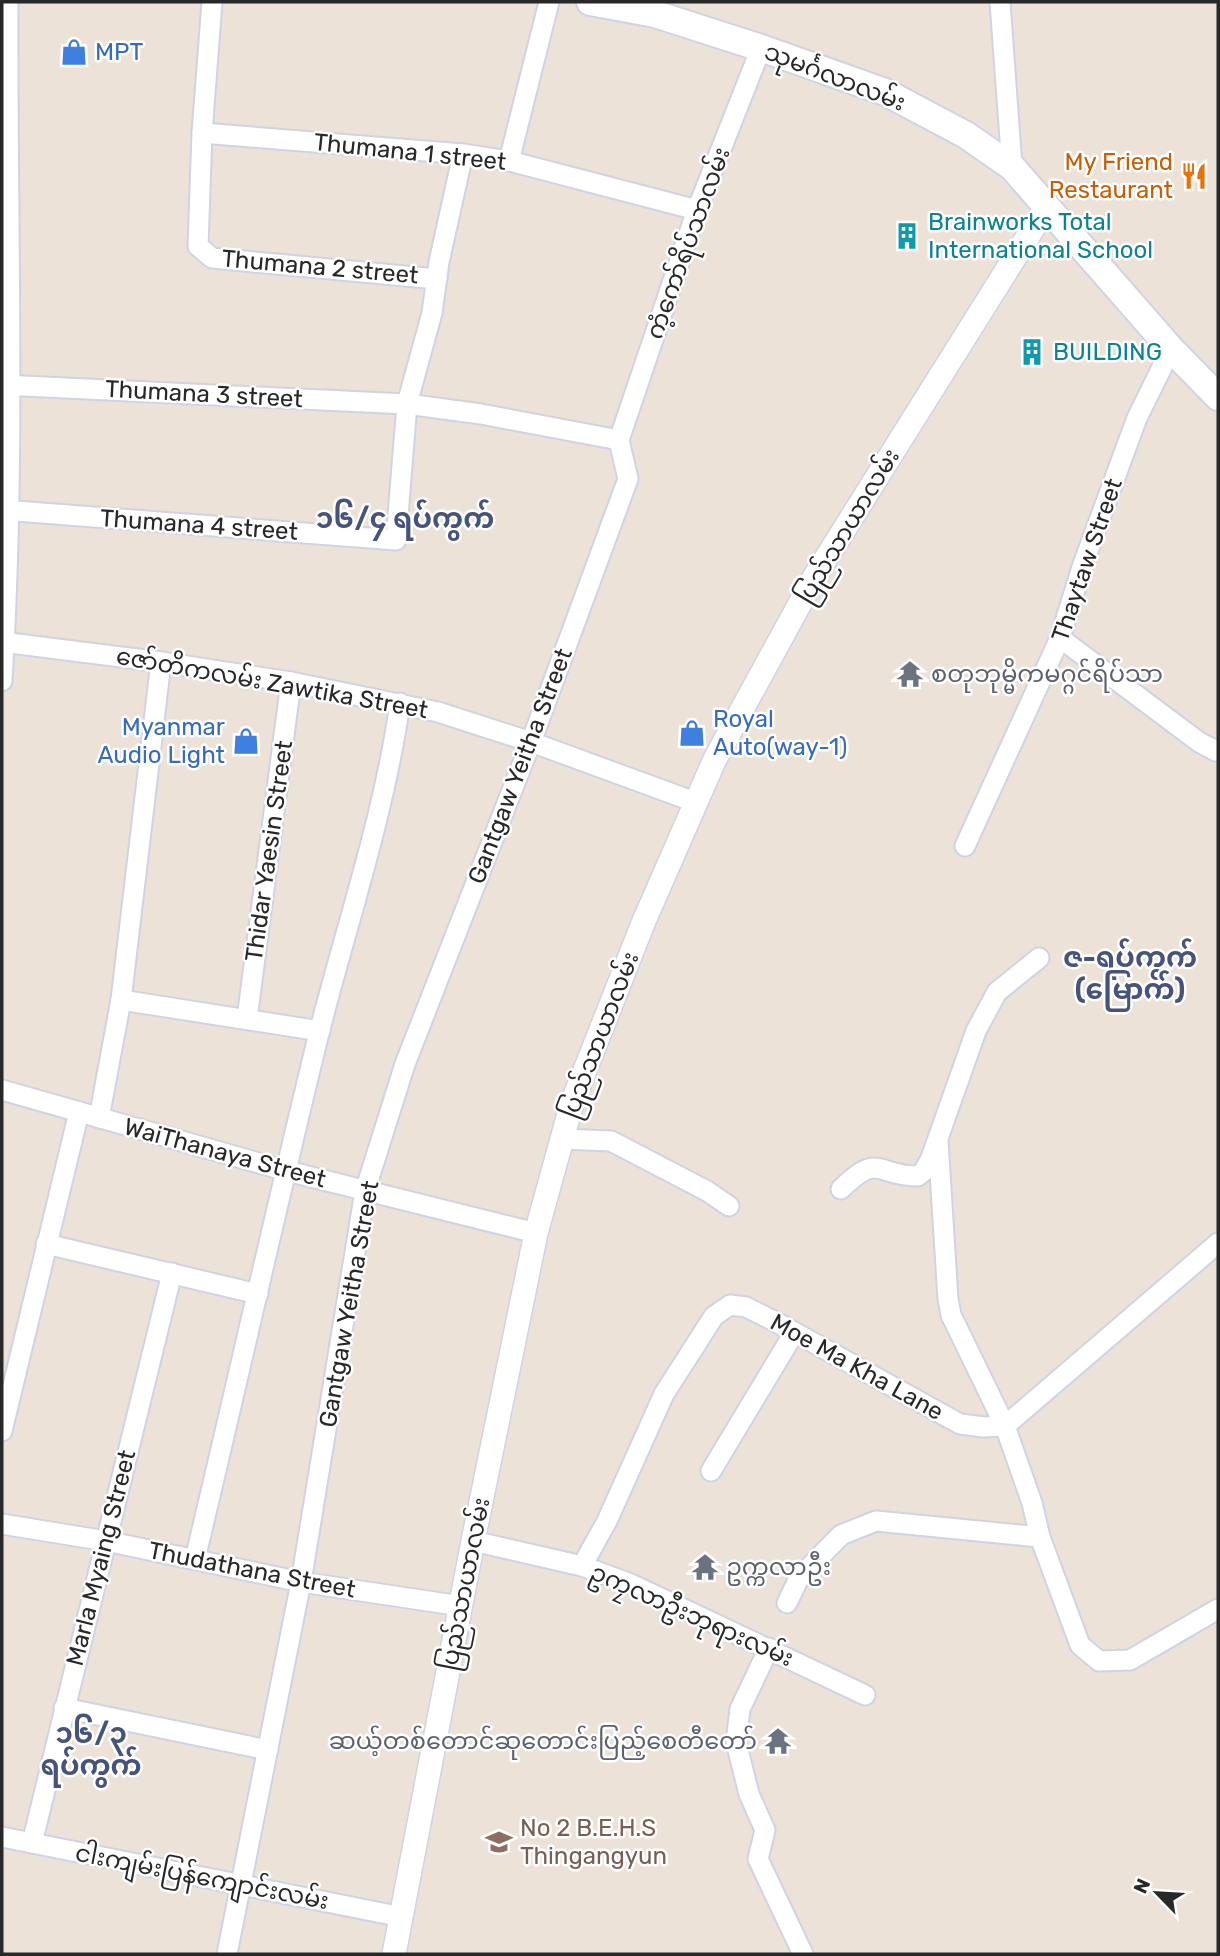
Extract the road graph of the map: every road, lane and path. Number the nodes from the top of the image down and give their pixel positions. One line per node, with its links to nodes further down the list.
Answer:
1 (8, 2): 8 (street)
2 (212, 2): 9 (street)
3 (549, 2): 11 (street)
4 (590, 2): 6 (main road, သုမင်္ဂလာလမ်း)
5 (1000, 2): 12 (street)
6 (637, 6): 7 (main road, သုမင်္ဂလာလမ်း)
7 (761, 48): 12 (main road, သုမင်္ဂလာလမ်း); 14 (street, ကံ့ကော်ရိပ်သာလမ်း)
8 (5, 122): 15 (street)
9 (202, 133): 10 (street, Thumana 1 street); 16 (street, Thumana 2 street)
10 (463, 154): 11 (street, Thumana 1 street); 16 (street)
11 (509, 162): 14 (street, Thumana 1 street)
12 (1012, 167): 13 (main road, သုမင်္ဂလာလမ်း)
13 (1047, 206): 17 (main road, သုမင်္ဂလာလမ်း); 31 (street, ပြည်သာယာလမ်း)
14 (697, 209): 21 (street, ကံ့ကော်ရိပ်သာလမ်း)
15 (6, 249): 18 (street)
16 (437, 279): 20 (street)
17 (1171, 349): 19 (main road, သုမင်္ဂလာလမ်း); 23 (street, Thaytaw Street)
18 (6, 385): 20 (street, Thumana 3 street); 22 (street)
19 (1218, 397)
20 (407, 404): 21 (street, Thumana 3 street); 22 (street, Thumana 4 street)
21 (619, 440): 29 (street, Gantgaw Yeitha Street)
22 (5, 510): 24 (street)
23 (1060, 638): 30 (street); 32 (street, Thaytaw Street)
24 (3, 642): 25 (street, ဇော်တိကလမ်း Zawtika Street); 26 (street)
25 (161, 662): 27 (street, ဇော်တိကလမ်း Zawtika Street); 34 (street)
26 (2, 681)
27 (291, 682): 28 (street, ဇော်တိကလမ်း Zawtika Street); 35 (street, Thidar Yaesin Street)
28 (400, 704): 29 (street, ဇော်တိကလမ်း Zawtika Street); 36 (street)
29 (531, 742): 31 (street, ဇော်တိကလမ်း Zawtika Street); 44 (street, Gantgaw Yeitha Street)
30 (1218, 750)
31 (695, 802): 40 (street, ပြည်သာယာလမ်း)
32 (965, 846)
33 (1039, 958): 41 (street)
34 (121, 1000): 35 (street); 39 (street)
35 (247, 1019): 36 (street)
36 (320, 1031): 42 (street)
37 (2, 1090): 38 (street, WaiThanaya Street)
38 (79, 1112): 39 (street, WaiThanaya Street); 48 (street)
39 (99, 1118): 42 (street, WaiThanaya Street)
40 (561, 1139): 45 (street); 46 (street, ပြည်သာယာလမ်း)
41 (937, 1141): 43 (street); 52 (street)
42 (287, 1171): 44 (street, WaiThanaya Street); 50 (street)
43 (841, 1189)
44 (365, 1191): 46 (street, WaiThanaya Street); 61 (street, Gantgaw Yeitha Street)
45 (729, 1206)
46 (536, 1233): 58 (street, ပြည်သာယာလမ်း)
47 (1218, 1243): 52 (street)
48 (46, 1244): 49 (street); 53 (street)
49 (172, 1273): 50 (street); 57 (street, Marla Myaing Street)
50 (258, 1294): 59 (street)
51 (794, 1334): 52 (street, Moe Ma Kha Lane); 54 (street); 60 (street, Moe Ma Kha Lane)
52 (1005, 1426): 56 (street)
53 (2, 1432)
54 (711, 1471)
55 (2, 1524): 57 (street, Thudathana Street)
56 (1040, 1537): 62 (street); 64 (street)
57 (106, 1541): 59 (street, Thudathana Street); 67 (street, Marla Myaing Street)
58 (473, 1541): 60 (street, ဥကၠလာဦးဘုရားလမ်း); 63 (street, ပြည်သာယာလမ်း)
59 (195, 1559): 61 (street, Thudathana Street)
60 (582, 1566): 65 (street, ဥကၠလာဦးဘုရားလမ်း)
61 (301, 1582): 63 (street, Thudathana Street); 68 (street, Gantgaw Yeitha Street)
62 (788, 1603)
63 (461, 1606): 72 (street, ပြည်သာယာလမ်း)
64 (1218, 1609)
65 (769, 1648): 66 (street, ဥကၠလာဦးဘုရားလမ်း); 75 (street)
66 (865, 1695)
67 (64, 1708): 68 (street); 70 (street, Marla Myaing Street)
68 (268, 1749): 71 (street, Gantgaw Yeitha Street)
69 (2, 1837): 70 (street, ငါးကျမ်းပြန်ကျောင်းလမ်း)
70 (32, 1843): 71 (street, ငါးကျမ်းပြန်ကျောင်းလမ်း)
71 (241, 1886): 72 (street, ငါးကျမ်းပြန်ကျောင်းလမ်း); 73 (street, Gantgaw Yeitha Street)
72 (402, 1917): 74 (street, ပြည်သာယာလမ်း)
73 (227, 1954)
74 (394, 1954)
75 (803, 1954)

